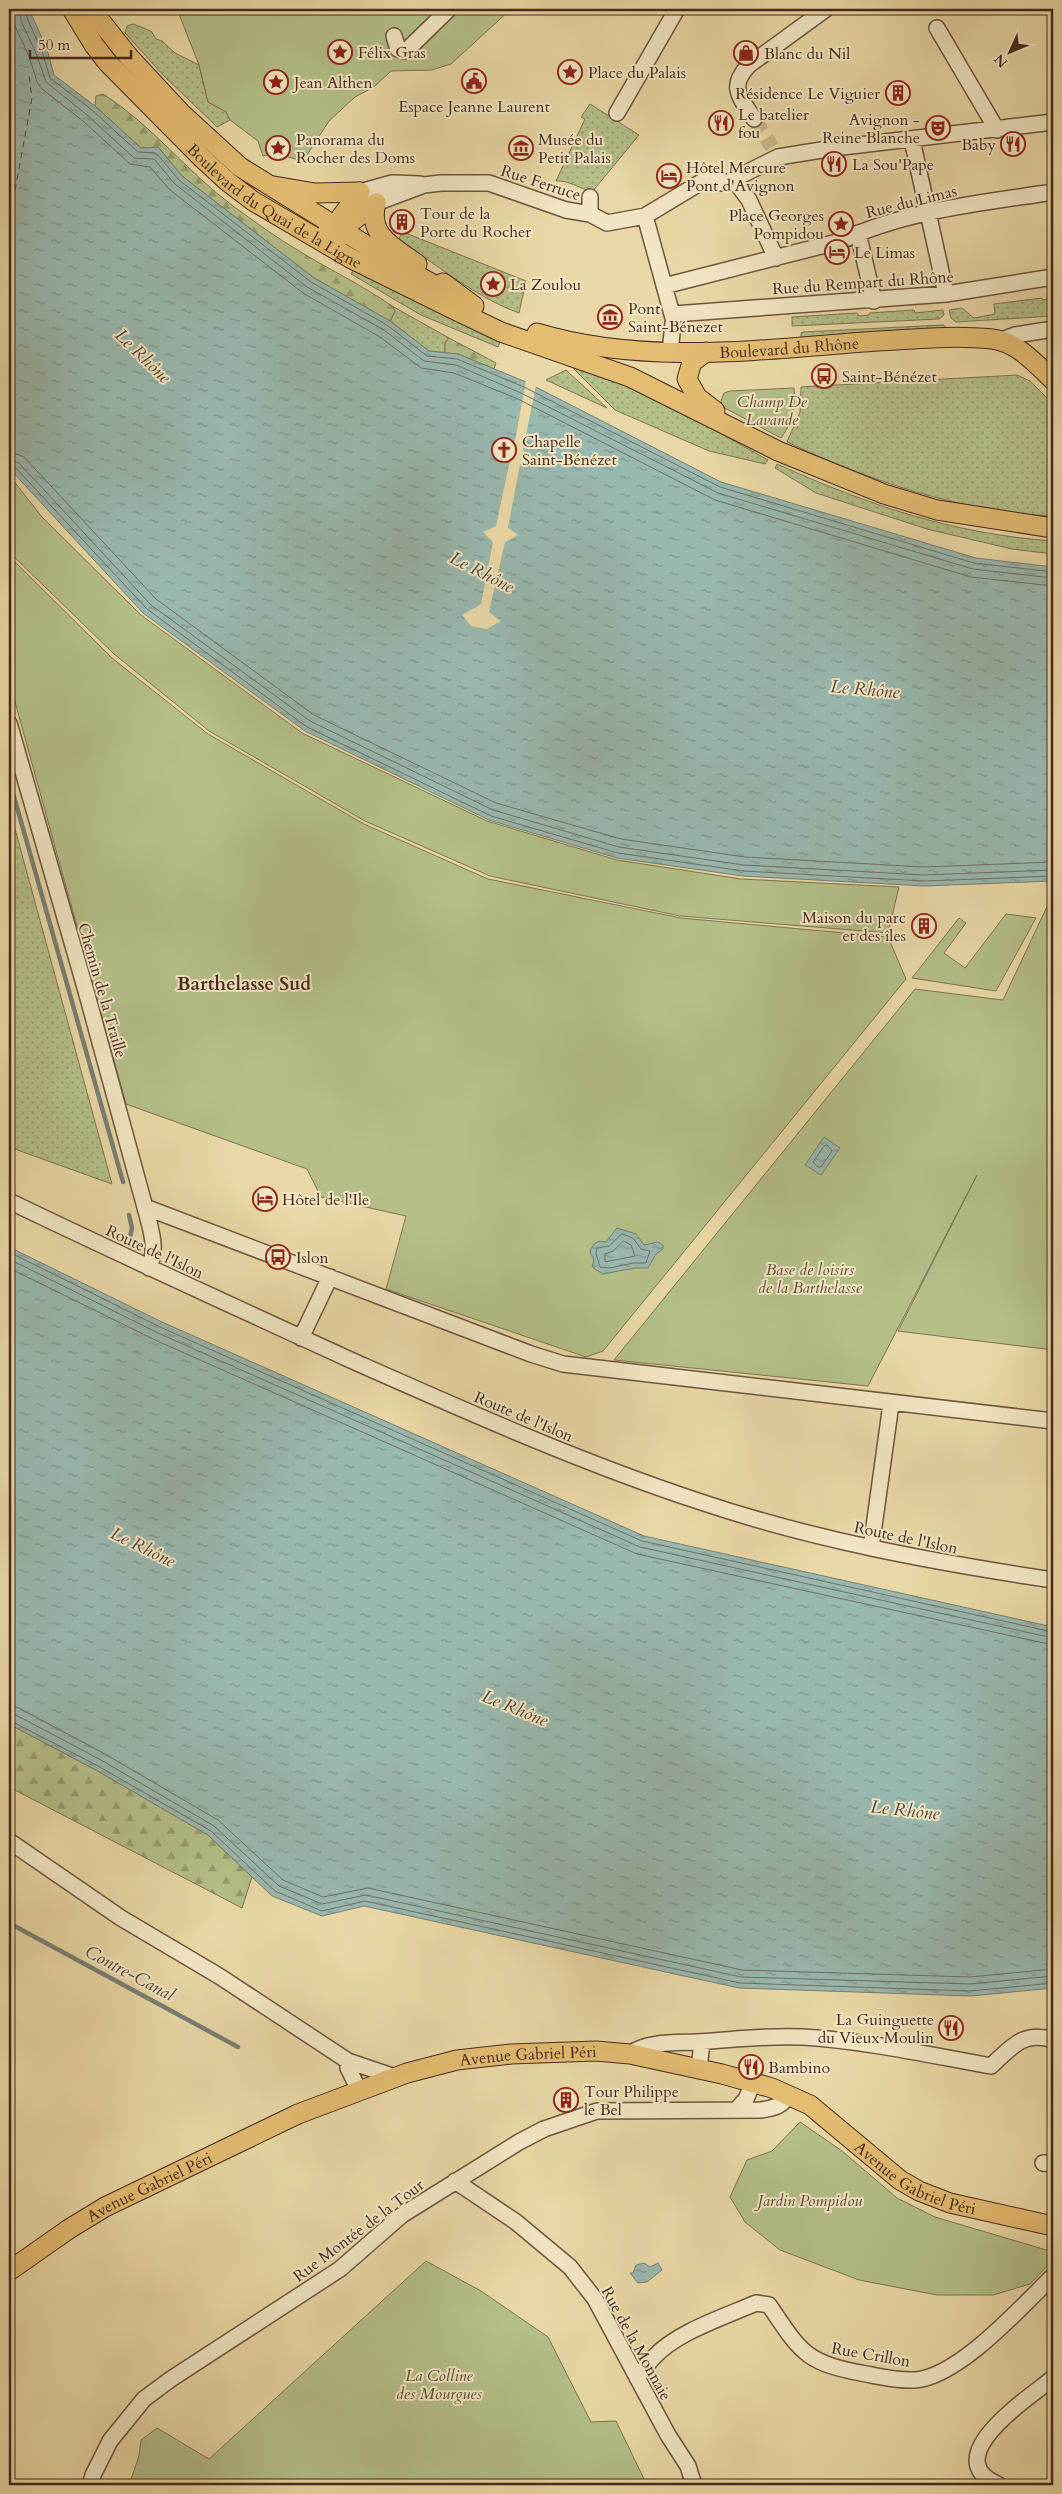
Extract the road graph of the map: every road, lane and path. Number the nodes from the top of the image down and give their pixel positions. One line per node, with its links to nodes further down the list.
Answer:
1 (72, 9): 24 (main road, Boulevard du Quai de la Ligne)
2 (92, 9): 15 (main road, Boulevard du Quai de la Ligne)
3 (449, 9): 8 (street)
4 (677, 9): 9 (street)
5 (826, 9): 6 (street)
6 (810, 13): 10 (street)
7 (937, 28): 12 (street)
8 (394, 36)
9 (615, 107)
10 (754, 120)
11 (1052, 126): 12 (street)
12 (997, 130): 13 (street)
13 (912, 140): 14 (street); 21 (street)
14 (735, 181): 22 (street, Rue Ferruce); 28 (street)
15 (264, 184): 17 (main road); 25 (main road, Boulevard du Quai de la Ligne)
16 (424, 185): 17 (street, Rue Ferruce); 20 (street, Rue Ferruce); 23 (street, Rue Ferruce)
17 (360, 192): 25 (main road)
18 (1053, 192): 21 (street, Rue du Limas)
19 (590, 197): 23 (street)
20 (376, 203): 25 (main road); 33 (main road)
21 (929, 212): 26 (street, Rue du Limas); 31 (street)
22 (645, 216): 23 (street, Rue Ferruce); 30 (street)
23 (596, 217)
24 (289, 224): 25 (main road); 27 (main road, Boulevard du Quai de la Ligne)
25 (339, 230): 27 (main road); 33 (main road, Boulevard du Quai de la Ligne)
26 (858, 233): 28 (street, Rue du Limas); 32 (street)
27 (350, 258): 36 (main road, Boulevard du Quai de la Ligne)
28 (776, 258): 30 (street, Rue du Limas)
29 (1053, 277): 31 (street, Rue du Rempart du Rhône)
30 (664, 286): 34 (street)
31 (946, 294): 32 (street, Rue du Rempart du Rhône)
32 (874, 301): 34 (street, Rue du Rempart du Rhône)
33 (474, 306): 36 (main road, Boulevard du Quai de la Ligne)
34 (673, 319): 39 (street)
35 (1053, 329): 37 (street, Boulevard du Rhône)
36 (526, 335): 39 (main road, Boulevard du Rhône); 42 (main road)
37 (1002, 340): 38 (main road, Boulevard du Rhône); 40 (main road)
38 (706, 352): 39 (main road, Boulevard du Rhône); 41 (main road)
39 (670, 353): 41 (main road)
40 (1053, 380)
41 (697, 397): 42 (main road)
42 (742, 432): 43 (main road)
43 (1053, 528)
44 (9, 722): 46 (street, Chemin de la Traille)
45 (9, 1201): 47 (street, Route de l'Islon)
46 (145, 1207): 47 (street, Chemin de la Traille); 48 (street)
47 (149, 1268): 49 (street, Route de l'Islon)
48 (330, 1277): 49 (street); 50 (street)
49 (301, 1338): 52 (street, Route de l'Islon)
50 (891, 1404): 51 (street); 52 (street)
51 (1053, 1421)
52 (871, 1548): 53 (street, Route de l'Islon)
53 (1053, 1580)
54 (9, 1841): 58 (street)
55 (1053, 2040): 56 (street)
56 (702, 2042): 57 (street); 59 (street)
57 (630, 2054): 59 (main road, Avenue Gabriel Péri); 60 (main road, Avenue Gabriel Péri)
58 (348, 2061): 60 (street); 62 (street)
59 (699, 2069): 61 (main road, Avenue Gabriel Péri)
60 (395, 2077): 62 (main road, Avenue Gabriel Péri)
61 (753, 2083): 63 (main road, Avenue Gabriel Péri); 64 (street)
62 (359, 2090): 67 (main road, Avenue Gabriel Péri)
63 (788, 2095): 64 (street, Rue Montée de la Tour); 66 (main road, Avenue Gabriel Péri)
64 (736, 2110): 65 (street, Rue Montée de la Tour)
65 (455, 2181): 69 (street, Rue de la Monnaie); 71 (street, Rue Montée de la Tour)
66 (1053, 2226)
67 (9, 2271)
68 (1053, 2276): 69 (street, Rue Crillon)
69 (637, 2378): 72 (street, Rue de la Monnaie)
70 (1053, 2378): 73 (street)
71 (90, 2485)
72 (694, 2485)
73 (999, 2485)

